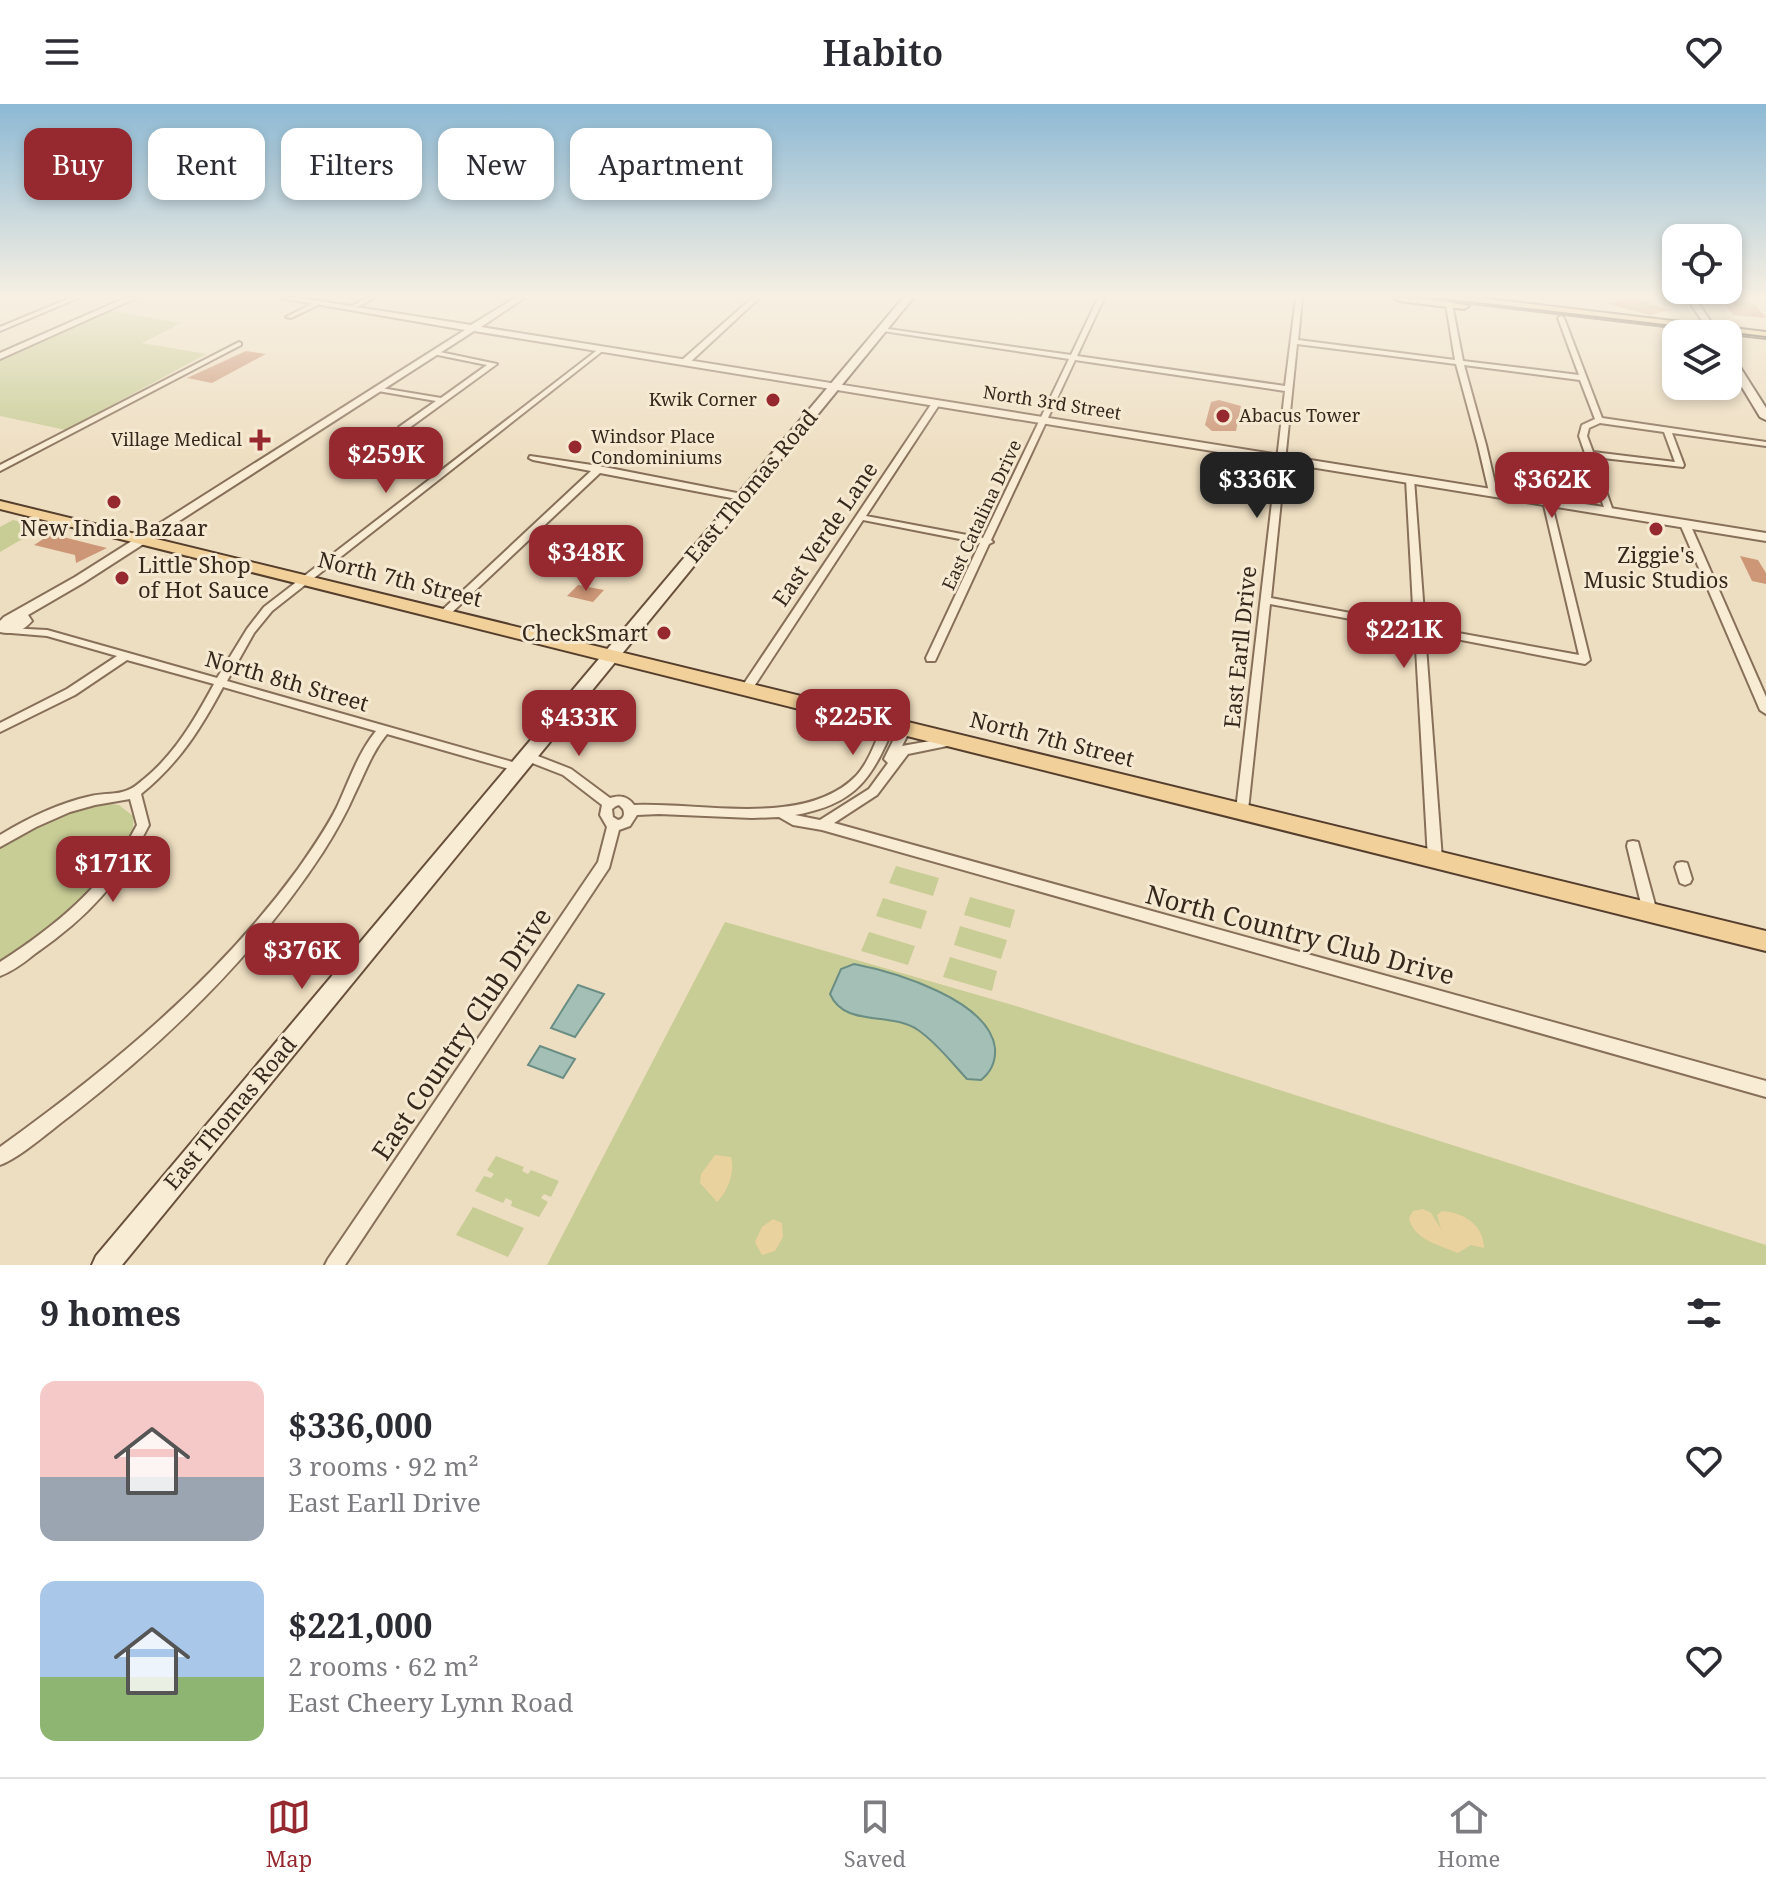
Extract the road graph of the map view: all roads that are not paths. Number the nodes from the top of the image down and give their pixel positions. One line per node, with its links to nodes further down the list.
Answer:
1 (223, 352): 32 (street)
2 (598, 352): 45 (street)
3 (622, 352): 14 (street, North 3rd Street)
4 (696, 352): 14 (street)
5 (863, 352): 18 (main road, East Thomas Road)
6 (1042, 352): 13 (street)
7 (1077, 352): 13 (street, East Catalina Drive)
8 (1294, 352): 20 (street, East Earll Drive)
9 (1378, 352): 15 (street)
10 (1457, 352): 15 (street)
11 (1573, 352): 16 (street)
12 (435, 353): 19 (street); 21 (street)
13 (1075, 357): 20 (street); 24 (street, East Catalina Drive)
14 (685, 362): 18 (street, North 3rd Street)
15 (1458, 362): 16 (street); 35 (street)
16 (1582, 378): 25 (street)
17 (1742, 378): 23 (main road)
18 (835, 386): 22 (street, North 3rd Street); 36 (main road, East Thomas Road)
19 (378, 389): 21 (street); 43 (street)
20 (1289, 389): 30 (street, East Earll Drive)
21 (442, 400): 26 (street)
22 (937, 402): 24 (street, North 3rd Street); 40 (street, East Verde Lane)
23 (1766, 417)
24 (1045, 420): 30 (street, North 3rd Street); 44 (street, East Catalina Drive)
25 (1599, 420): 27 (street); 29 (street)
26 (402, 429)
27 (1667, 430): 28 (street); 29 (street)
28 (1766, 444)
29 (1589, 454): 39 (street)
30 (1280, 457): 34 (street, North 3rd Street); 46 (street, East Earll Drive)
31 (533, 458): 33 (street)
32 (0, 468)
33 (599, 469): 36 (street); 47 (street)
34 (1410, 479): 35 (street, North 3rd Street); 49 (street)
35 (1493, 492): 37 (street, North 3rd Street)
36 (742, 497): 50 (main road, East Thomas Road)
37 (1547, 501): 39 (street, North 3rd Street); 49 (street)
38 (0, 505): 43 (main road, North 7th Street)
39 (1609, 511): 41 (street, North 3rd Street)
40 (859, 517): 44 (street); 54 (street, East Verde Lane)
41 (1685, 524): 42 (street, North 3rd Street); 55 (street)
42 (1766, 537)
43 (141, 540): 45 (main road, North 7th Street); 48 (street)
44 (988, 542): 52 (street, East Catalina Drive)
45 (303, 579): 47 (main road, North 7th Street); 53 (street)
46 (1266, 600): 49 (street); 69 (street, East Earll Drive)
47 (443, 615): 50 (main road, North 7th Street)
48 (8, 624): 51 (street, North 8th Street)
49 (1419, 629): 76 (street)
50 (608, 655): 54 (main road, North 7th Street); 61 (main road, East Thomas Road)
51 (125, 656): 53 (street, North 8th Street); 58 (street)
52 (931, 658)
53 (220, 683): 59 (street, North 8th Street); 64 (street)
54 (747, 688): 57 (main road, North 7th Street)
55 (1763, 695): 56 (street)
56 (1766, 710)
57 (897, 726): 60 (main road, North 7th Street); 62 (street); 63 (street, North Country Club Drive)
58 (0, 728)
59 (384, 730): 61 (street, North 8th Street); 81 (street)
60 (957, 740): 62 (street); 69 (main road, North 7th Street)
61 (521, 761): 67 (street); 82 (main road, East Thomas Road)
62 (888, 771): 65 (street)
63 (855, 784): 65 (street); 66 (street, North Country Club Drive)
64 (135, 793): 74 (street); 79 (street)
65 (870, 794): 71 (street)
66 (827, 802): 70 (street, North Country Club Drive); 71 (street)
67 (610, 805): 68 (street); 72 (street, East Country Club Drive)
68 (632, 810): 70 (street, North Country Club Drive); 72 (street)
69 (1242, 810): 76 (main road, North 7th Street)
70 (782, 813): 73 (street, North Country Club Drive)
71 (837, 815): 73 (street)
72 (614, 824): 83 (street, East Country Club Drive)
73 (822, 825): 80 (street, North Country Club Drive)
74 (0, 842)
75 (1633, 846): 77 (street)
76 (1435, 859): 77 (main road, North 7th Street)
77 (1650, 912): 78 (main road, North 7th Street)
78 (1766, 941)
79 (0, 970)
80 (1766, 1089)
81 (0, 1157)
82 (105, 1265)
83 (334, 1265)

